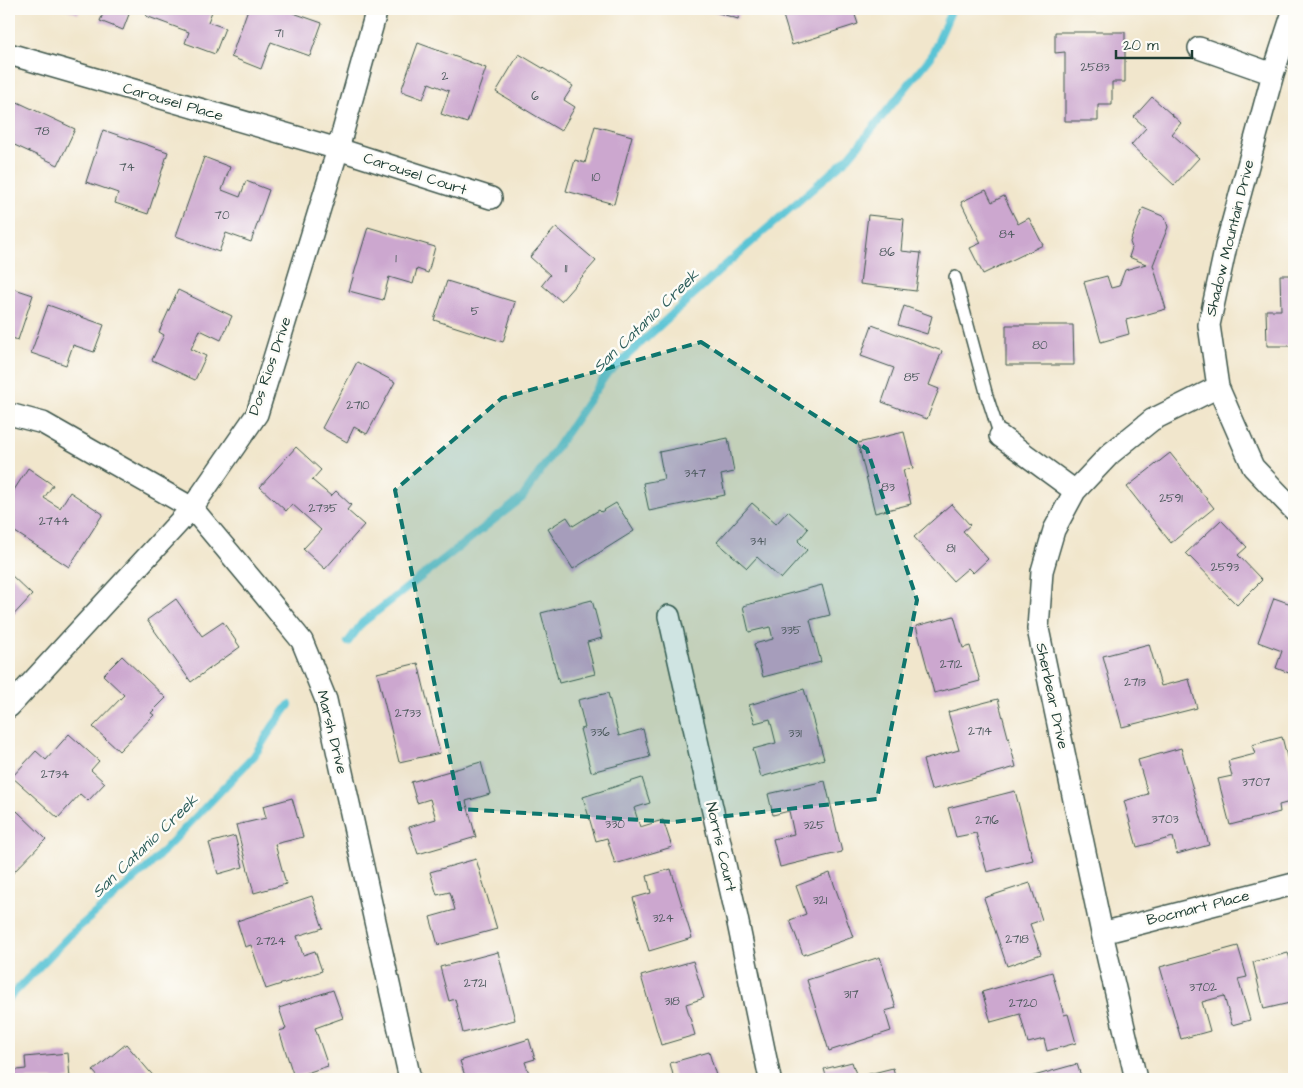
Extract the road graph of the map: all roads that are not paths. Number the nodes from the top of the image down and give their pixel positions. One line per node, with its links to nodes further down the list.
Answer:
1 (377, 9): 6 (street, Dos Rios Drive)
2 (1294, 9): 5 (street, Shadow Mountain Drive)
3 (1199, 48): 5 (street)
4 (9, 54): 6 (street, Carousel Place)
5 (1273, 74): 9 (street, Shadow Mountain Drive)
6 (338, 149): 7 (street, Carousel Court); 13 (street, Dos Rios Drive)
7 (491, 198)
8 (956, 277): 11 (lane)
9 (1218, 387): 12 (street, Sherbear Drive); 14 (street, Shadow Mountain Drive)
10 (9, 414): 13 (street, Marsh Drive)
11 (1000, 436): 12 (street)
12 (1075, 492): 18 (street, Sherbear Drive)
13 (192, 508): 16 (street, Dos Rios Drive); 19 (street, Marsh Drive)
14 (1294, 510)
15 (669, 616): 20 (street, Norris Court)
16 (9, 707)
17 (1294, 884): 18 (street, Bocmart Place)
18 (1102, 932): 21 (street, Sherbear Drive)
19 (410, 1079)
20 (770, 1079)
21 (1136, 1079)

